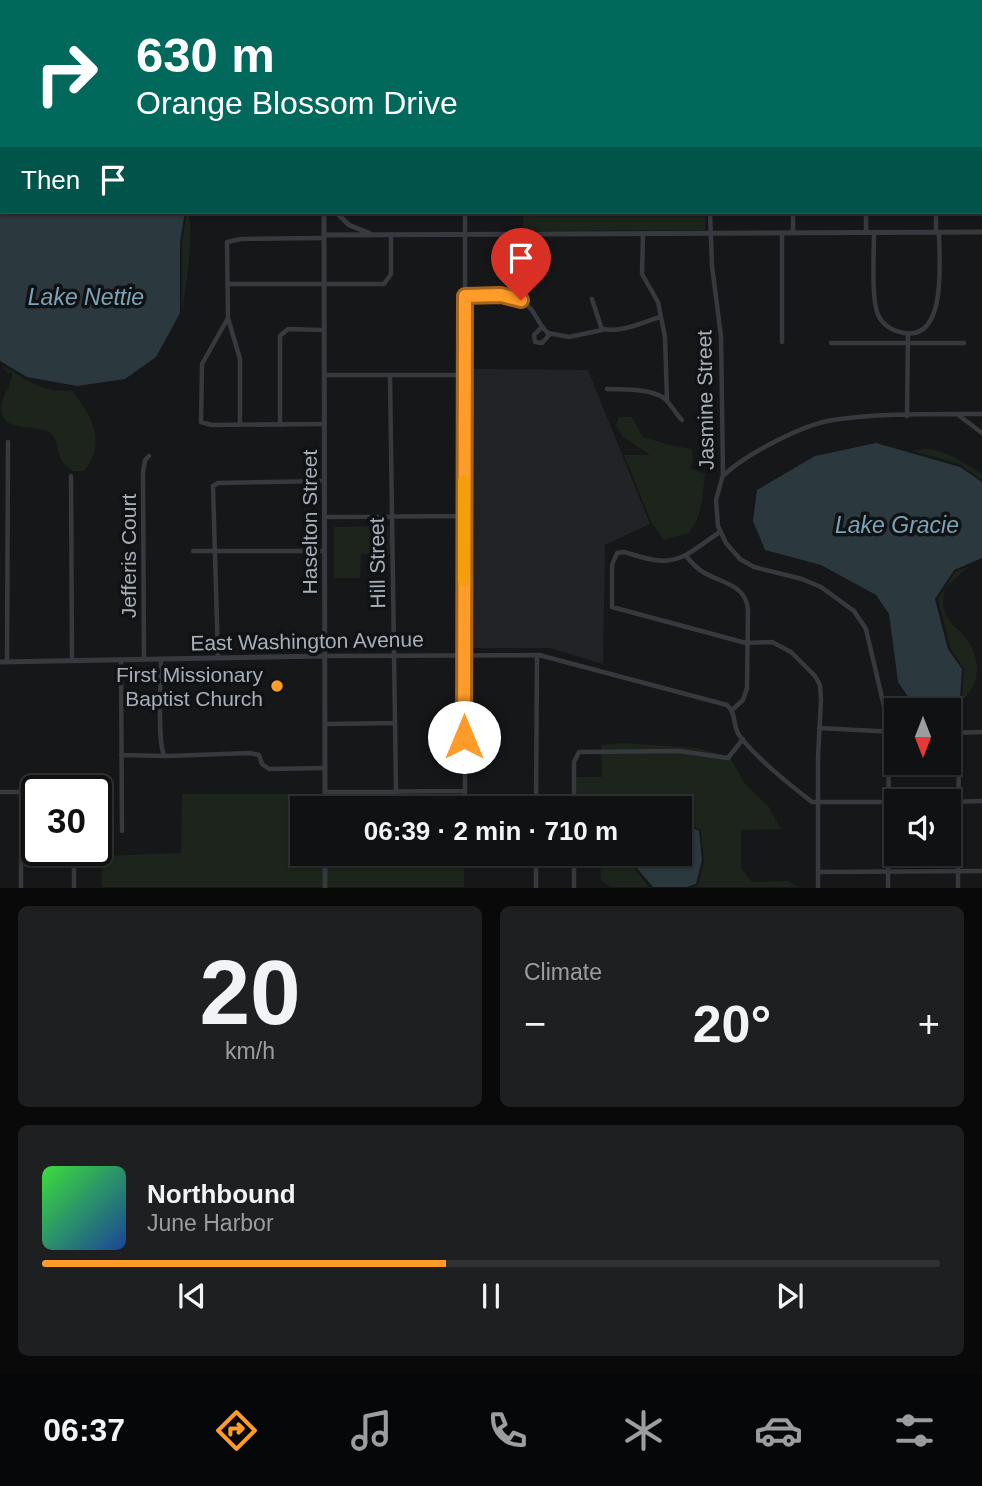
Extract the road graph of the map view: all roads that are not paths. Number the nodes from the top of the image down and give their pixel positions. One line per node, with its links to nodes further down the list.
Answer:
1 (324, 214): 19 (street, Haselton Street)
2 (338, 214): 15 (street)
3 (465, 214): 17 (street)
4 (710, 214): 9 (street, Jasmine Street)
5 (793, 214): 11 (street)
6 (866, 214): 12 (street)
7 (936, 214): 14 (street)
8 (982, 232): 14 (street)
9 (710, 233): 10 (street); 18 (street); 50 (street, Jasmine Street)
10 (782, 233): 11 (street); 31 (street)
11 (793, 233): 12 (street)
12 (866, 233): 13 (street)
13 (874, 233): 14 (street); 29 (street)
14 (937, 233): 29 (street)
15 (372, 234): 16 (street); 19 (street)
16 (391, 234): 17 (street); 21 (street)
17 (465, 234): 18 (street); 22 (street)
18 (643, 234): 24 (street)
19 (324, 237): 20 (street); 21 (street, Haselton Street)
20 (229, 284): 21 (street); 25 (street)
21 (323, 284): 28 (street, Haselton Street)
22 (465, 296): 26 (street); 36 (street)
23 (592, 299): 27 (street)
24 (660, 317): 27 (street); 39 (street)
25 (228, 318): 45 (street); 45 (street)
26 (542, 327): 30 (street); 30 (street)
27 (603, 329): 30 (street)
28 (323, 330): 35 (street, Haselton Street); 46 (street)
29 (908, 333): 34 (street)
30 (550, 334)
31 (782, 342)
32 (964, 342): 34 (street)
33 (831, 343): 34 (street)
34 (907, 343): 42 (street)
35 (324, 375): 37 (street); 44 (street, Haselton Street)
36 (465, 375): 37 (street); 53 (street)
37 (390, 376): 55 (street, Hill Street)
38 (607, 389): 39 (street)
39 (667, 400): 43 (street)
40 (957, 414): 41 (street); 42 (street); 47 (street)
41 (982, 414)
42 (907, 416): 50 (street)
43 (682, 420)
44 (324, 424): 46 (street); 52 (street, Haselton Street)
45 (240, 425): 46 (street)
46 (280, 425)
47 (982, 433)
48 (8, 442): 71 (street)
49 (149, 456): 67 (street, Jefferis Court)
50 (723, 475): 56 (street, Jasmine Street)
51 (71, 476): 70 (street)
52 (324, 481): 54 (street, Haselton Street); 59 (street)
53 (464, 516): 55 (street); 63 (street)
54 (324, 517): 55 (street); 58 (street, Haselton Street)
55 (392, 517): 62 (street, Hill Street)
56 (720, 533): 60 (street); 72 (street)
57 (192, 551): 59 (street)
58 (325, 551): 59 (street); 65 (street, Haselton Street)
59 (217, 552): 66 (street)
60 (686, 556): 61 (street); 61 (street)
61 (747, 643): 73 (street); 77 (street)
62 (394, 655): 63 (street, East Washington Avenue); 65 (street, East Washington Avenue); 75 (street, Hill Street)
63 (464, 655): 64 (street, East Washington Avenue); 85 (street)
64 (537, 655): 73 (street, East Washington Avenue); 92 (street)
65 (325, 656): 66 (street, East Washington Avenue); 76 (street, Haselton Street)
66 (218, 658): 68 (street, East Washington Avenue)
67 (144, 659): 68 (street, East Washington Avenue); 69 (street, East Washington Avenue)
68 (161, 659): 83 (street)
69 (121, 660): 70 (street, East Washington Avenue); 82 (street)
70 (72, 661): 71 (street, East Washington Avenue)
71 (4, 662)
72 (884, 709)
73 (732, 710): 81 (street)
74 (982, 722): 79 (street)
75 (395, 723): 76 (street); 89 (street, Hill Street)
76 (325, 724): 84 (street, Haselton Street)
77 (818, 728): 78 (street); 94 (street)
78 (884, 732)
79 (981, 732): 80 (street)
80 (961, 733)
81 (743, 739): 93 (street); 94 (street)
82 (121, 755): 83 (street); 98 (street)
83 (164, 755): 84 (street)
84 (325, 768): 88 (street, Haselton Street)
85 (465, 791): 89 (street); 91 (street)
86 (0, 792): 87 (street)
87 (21, 792)
88 (325, 792): 89 (street); 90 (street, Haselton Street)
89 (397, 792)
90 (325, 796)
91 (464, 796)
92 (536, 796)
93 (574, 796)
94 (818, 802): 95 (street); 109 (street)
95 (884, 802)
96 (961, 802): 97 (street)
97 (982, 802)
98 (122, 831)
99 (21, 866): 110 (street)
100 (74, 866): 111 (street)
101 (325, 866): 112 (street)
102 (536, 866): 113 (street)
103 (574, 866): 114 (street)
104 (888, 866): 107 (street)
105 (958, 866): 108 (street)
106 (982, 870): 108 (street)
107 (888, 871): 108 (street); 109 (street); 116 (street)
108 (958, 871): 117 (street)
109 (818, 872): 115 (street)
110 (21, 887)
111 (74, 887)
112 (325, 887)
113 (536, 887)
114 (574, 887)
115 (818, 887)
116 (888, 887)
117 (958, 887)

